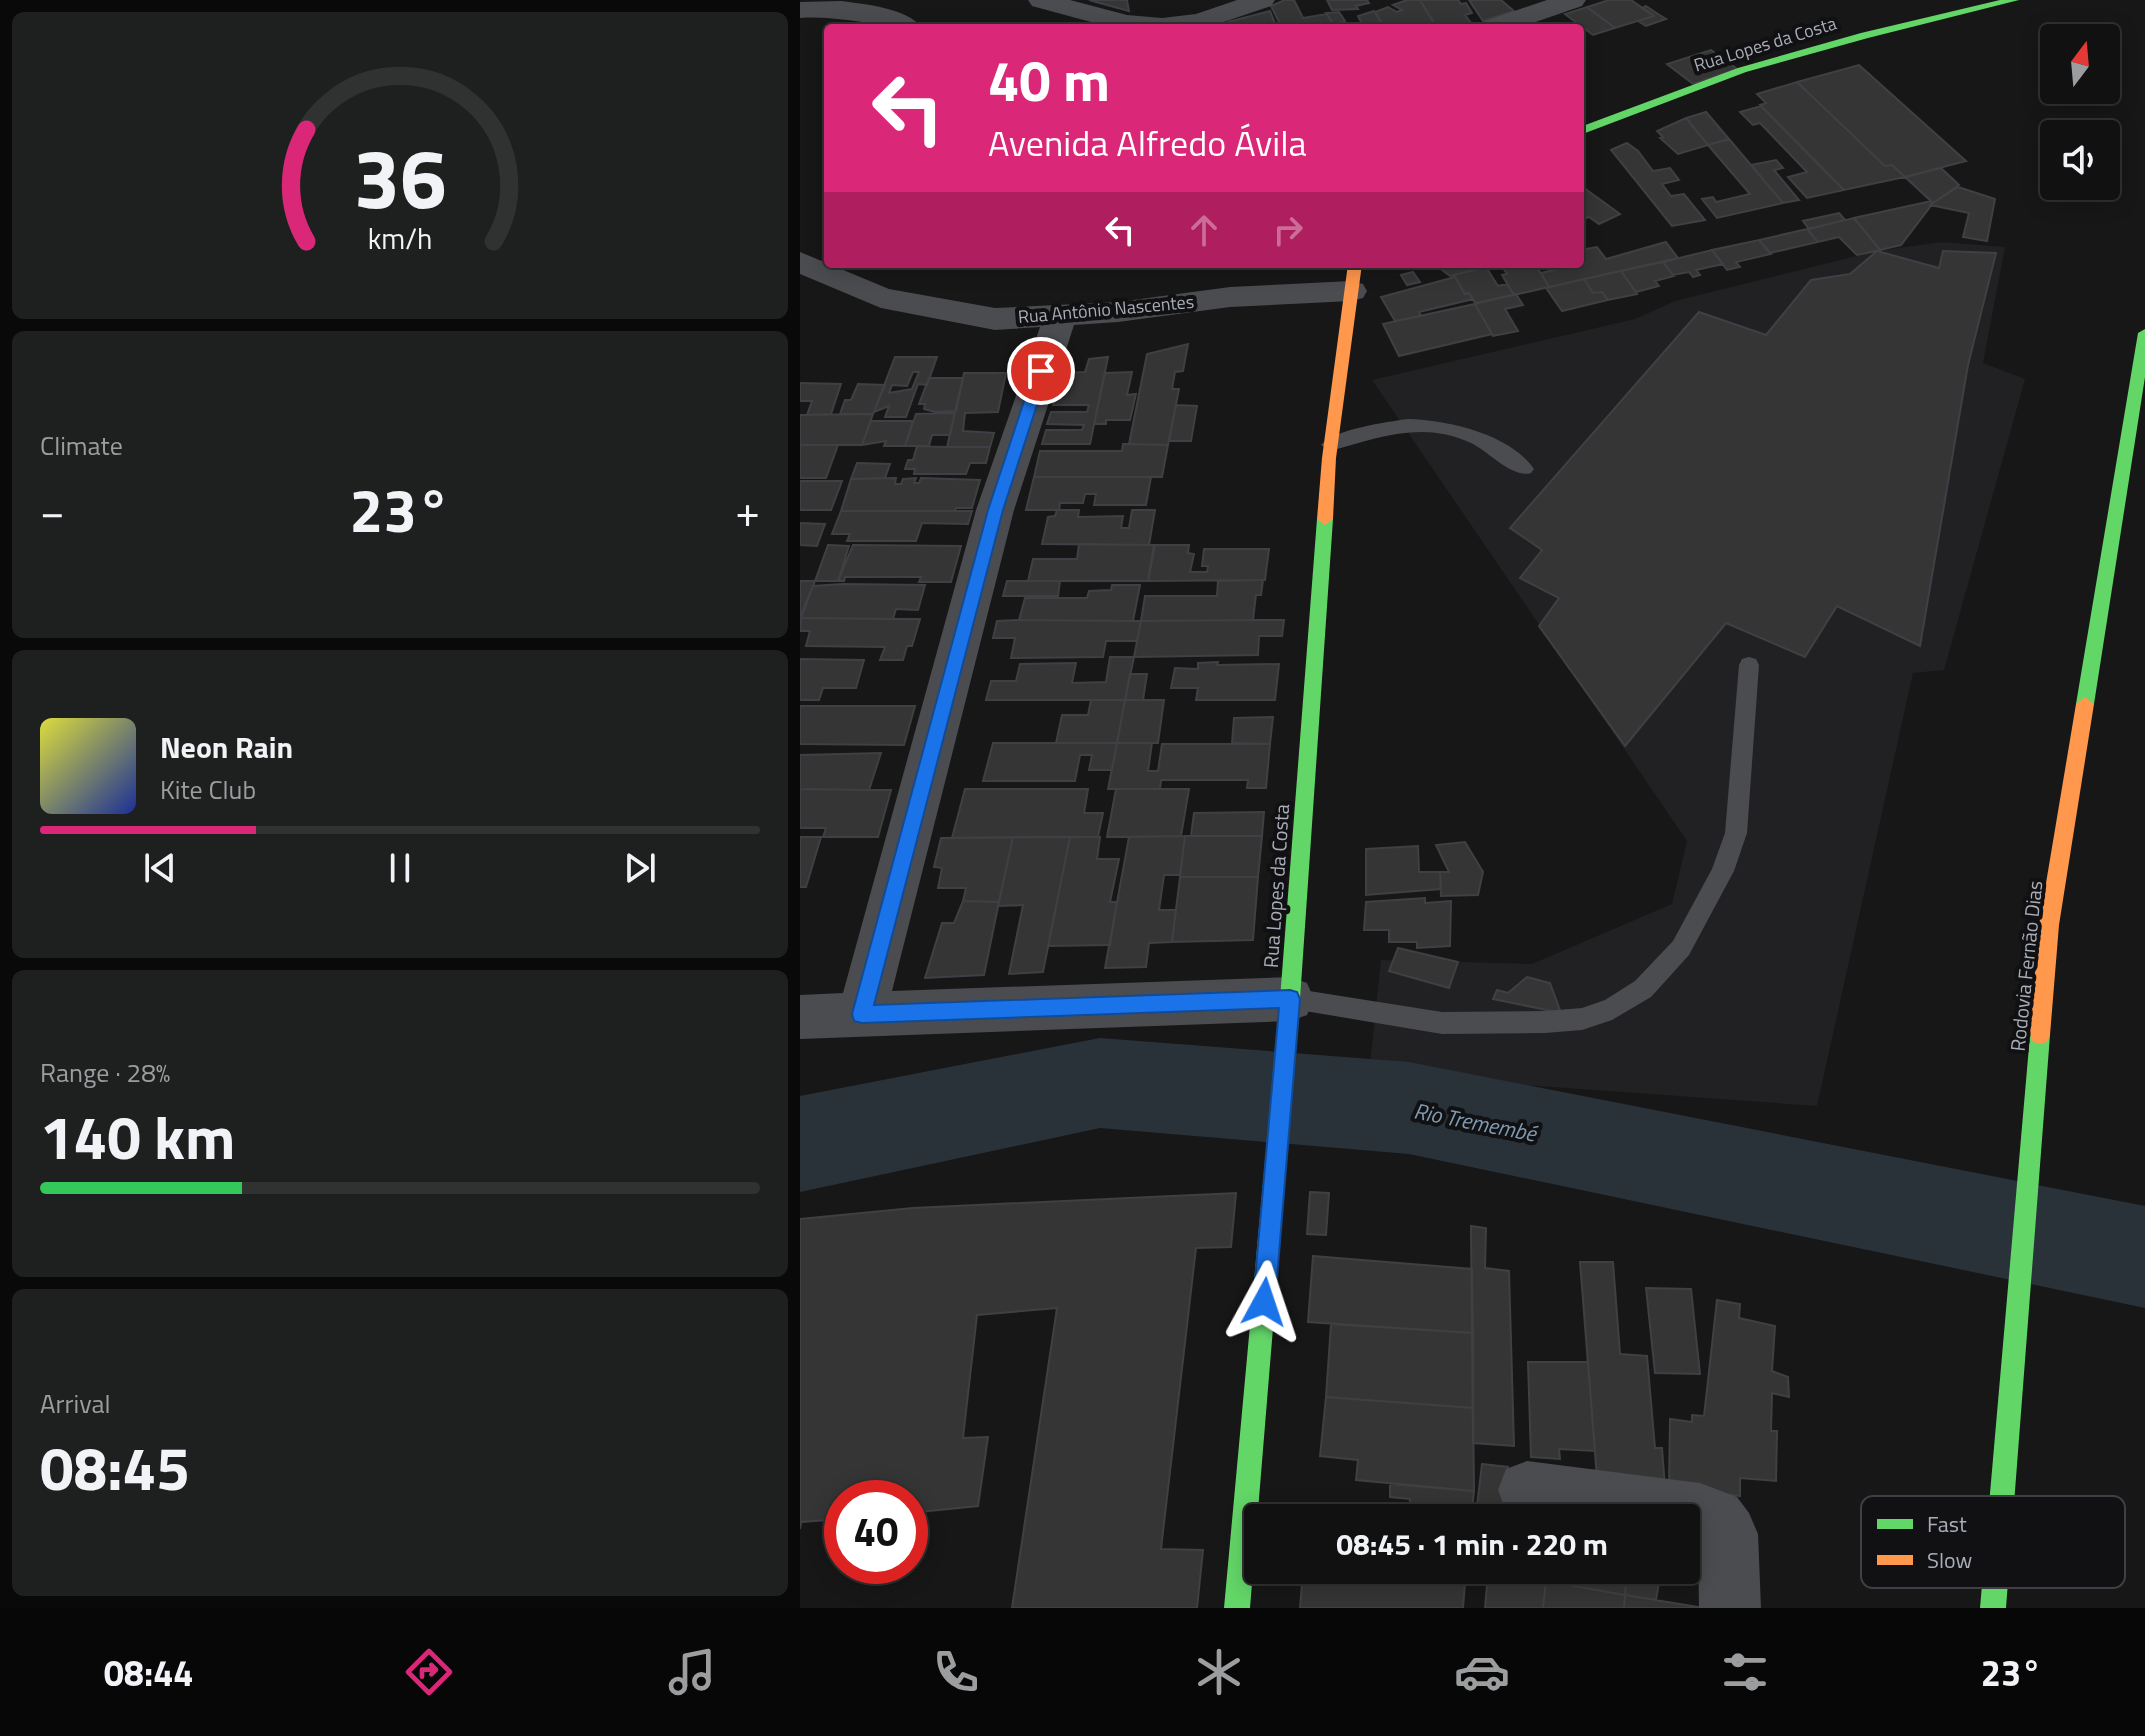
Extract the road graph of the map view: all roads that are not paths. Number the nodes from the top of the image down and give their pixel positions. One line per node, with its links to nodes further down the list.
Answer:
1 (1041, 0): 8 (street)
2 (1262, 0): 9 (street)
3 (1573, 0): 10 (street)
4 (2014, 0): 11 (main road, Rua Lopes da Costa)
5 (872, 6): 6 (street); 7 (street)
6 (800, 10)
7 (901, 24)
8 (1143, 24)
9 (1187, 24)
10 (1504, 24)
11 (1584, 129)
12 (1312, 268): 15 (street, Rua Antônio Nascentes)
13 (812, 269): 16 (street); 17 (street, Rua Antônio Nascentes)
14 (1353, 278): 15 (street, Rua Antônio Nascentes); 19 (main road, Rua Lopes da Costa)
15 (1230, 297): 17 (street, Rua Antônio Nascentes)
16 (800, 298)
17 (1060, 316): 22 (street)
18 (2145, 333): 26 (main road, Rodovia Fernão Dias)
19 (1330, 445): 20 (lane); 24 (main road, Rua Lopes da Costa)
20 (1525, 469)
21 (1749, 665): 24 (lane)
22 (862, 1014): 23 (street); 24 (street)
23 (800, 1017)
24 (1288, 1021): 28 (main road, Rua Lopes da Costa)
25 (1527, 1490): 29 (street)
26 (2002, 1496)
27 (1995, 1588): 30 (main road, Rodovia Fernão Dias)
28 (1237, 1608)
29 (1730, 1608)
30 (1993, 1608)

